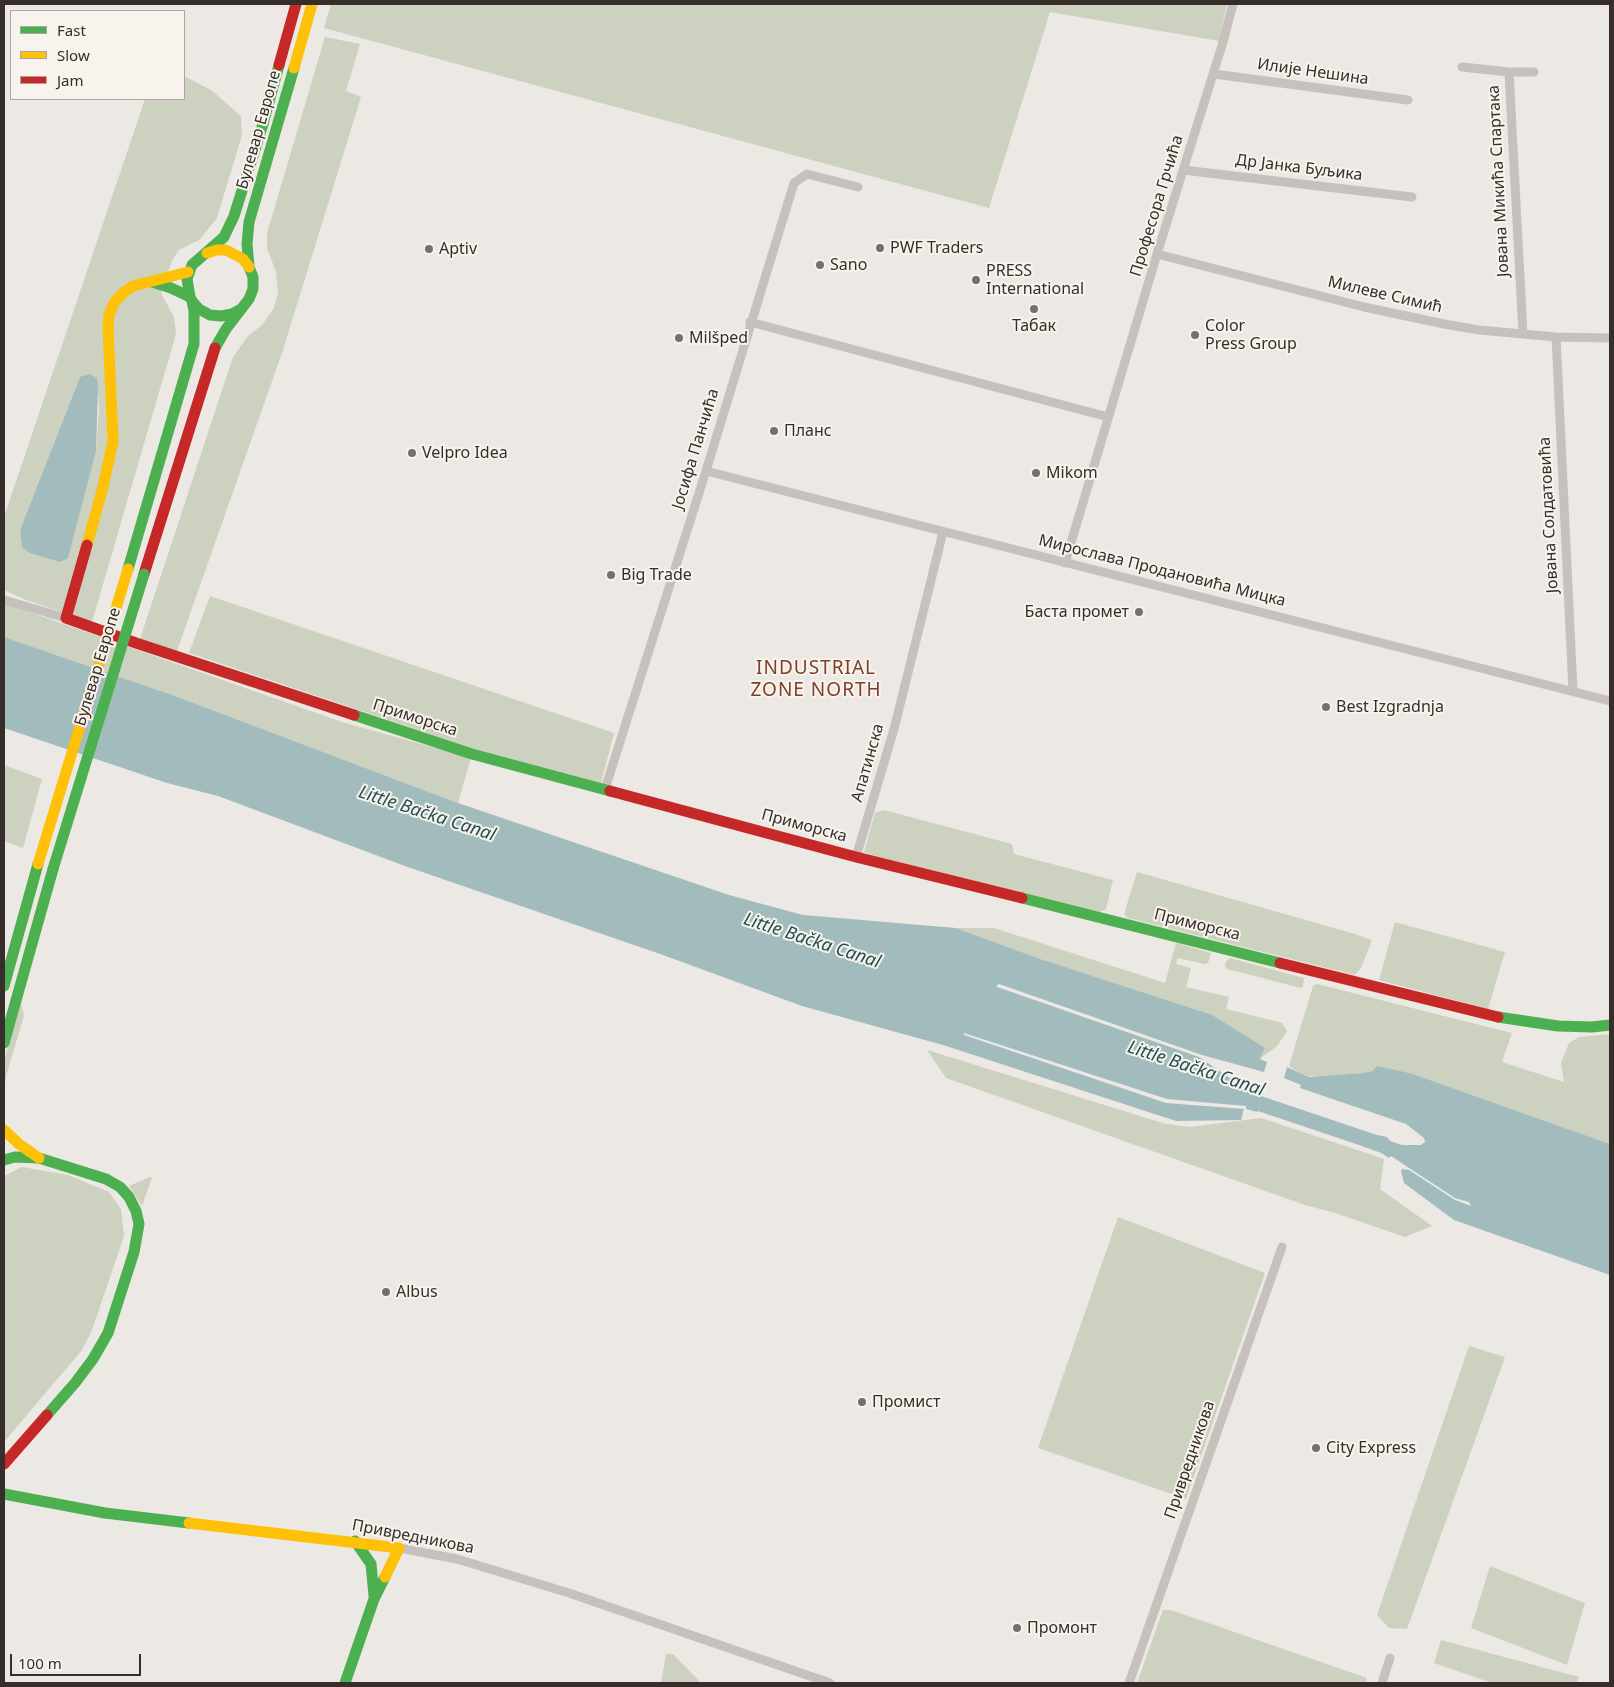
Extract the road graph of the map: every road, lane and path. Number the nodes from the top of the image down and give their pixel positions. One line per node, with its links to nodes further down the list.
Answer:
1 (296, 4): 12 (street, Булевар Европе)
2 (312, 4): 14 (street, Булевар Европе)
3 (1233, 4): 7 (street, Професора Грчића)
4 (1462, 67): 5 (street, Јована Микића Спартака)
5 (1509, 72): 6 (street); 20 (street, Јована Микића Спартака)
6 (1534, 72)
7 (1214, 74): 8 (street, Илије Нешина); 9 (street, Професора Грчића)
8 (1408, 100)
9 (1183, 170): 11 (street, Др Јанка Буљика); 13 (street, Професора Грчића)
10 (858, 187): 19 (street, Јосифа Панчића)
11 (1412, 197)
12 (207, 252): 14 (street); 15 (street, Булевар Европе)
13 (1157, 254): 20 (street, Милеве Симић); 23 (street, Професора Грчића)
14 (249, 267): 18 (street, Булевар Европе)
15 (188, 272): 16 (street); 17 (street, Булевар Европе)
16 (151, 282): 17 (street); 28 (street)
17 (191, 299): 18 (street); 33 (street, Булевар Европе, bridge)
18 (242, 308): 35 (street, Булевар Европе, bridge)
19 (750, 322): 23 (street); 24 (street, Јосифа Панчића)
20 (1523, 334): 21 (street, Милеве Симић)
21 (1556, 337): 22 (street, Милеве Симић); 29 (street, Јована Солдатовића)
22 (1610, 338)
23 (1108, 417): 26 (street, Професора Грчића)
24 (706, 471): 25 (street, Мирослава Продановића Мицка); 31 (street, Јосифа Панчића)
25 (943, 532): 26 (street, Мирослава Продановића Мицка); 32 (street, Апатинска)
26 (1065, 563): 29 (street, Мирослава Продановића Мицка)
27 (4, 600): 28 (street, Приморска)
28 (66, 618): 31 (street, Приморска)
29 (1573, 692): 30 (street, Мирослава Продановића Мицка)
30 (1610, 701)
31 (605, 789): 32 (street, Приморска)
32 (856, 857): 34 (street, Приморска)
33 (4, 986)
34 (1610, 1025)
35 (4, 1043)
36 (4, 1130): 37 (street)
37 (39, 1158): 38 (street); 40 (street)
38 (4, 1160)
39 (1282, 1247): 48 (street, Привредникова)
40 (4, 1464)
41 (4, 1494): 42 (street, Привредникова)
42 (354, 1541): 43 (street, Привредникова); 44 (street)
43 (399, 1548): 44 (street); 47 (street, Привредникова)
44 (374, 1599): 46 (street)
45 (1390, 1658): 49 (street)
46 (345, 1683)
47 (830, 1683)
48 (1129, 1683)
49 (1382, 1683)

